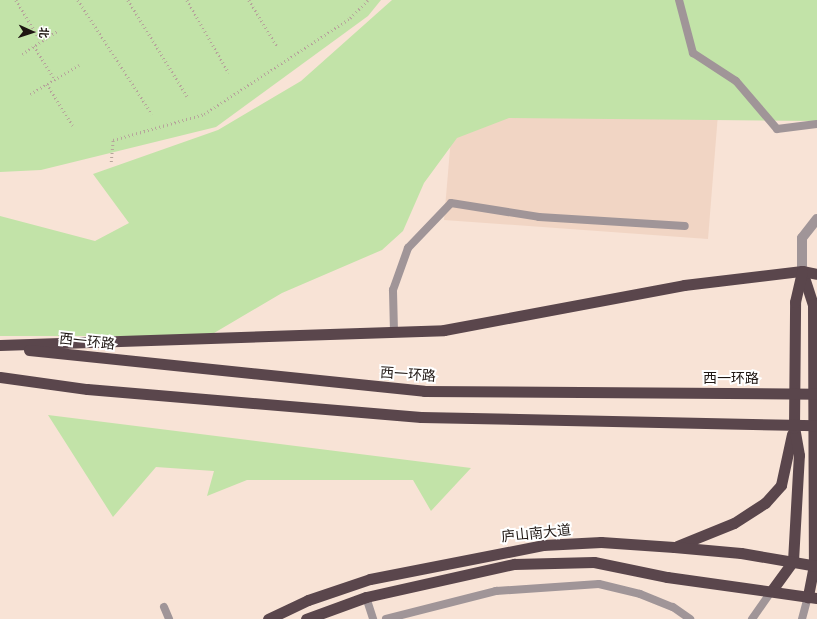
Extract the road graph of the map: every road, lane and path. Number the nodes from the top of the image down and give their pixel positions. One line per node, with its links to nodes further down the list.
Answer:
1 (16, 0): 9 (path)
2 (78, 0): 19 (path)
3 (128, 0): 18 (path)
4 (187, 0): 14 (path)
5 (249, 0): 11 (path)
6 (368, 0): 22 (path)
7 (679, 0): 20 (lane)
8 (57, 31): 9 (path)
9 (41, 42): 10 (path)
10 (34, 46): 12 (path); 15 (path)
11 (277, 46)
12 (22, 54)
13 (79, 65): 15 (path)
14 (229, 74)
15 (55, 79): 16 (path)
16 (46, 84): 17 (path); 21 (path)
17 (30, 94)
18 (187, 96)
19 (152, 114)
20 (817, 124)
21 (73, 126)
22 (111, 162)
23 (817, 219): 25 (street)
24 (684, 226): 27 (lane)
25 (802, 271): 26 (highway); 27 (highway); 32 (highway); 35 (highway)
26 (817, 274)
27 (394, 332): 28 (highway)
28 (0, 346): 30 (highway, 西一环路, bridge)
29 (0, 377): 31 (highway, bridge)
30 (817, 394)
31 (817, 425)
32 (794, 428): 33 (highway); 34 (highway)
33 (674, 547): 34 (highway, 庐山南大道); 41 (highway, 庐山南大道)
34 (794, 561): 35 (highway, 庐山南大道); 36 (highway)
35 (816, 565): 38 (highway)
36 (772, 590): 37 (highway, 庐山南大道); 38 (highway, 庐山南大道); 46 (lane)
37 (366, 597): 42 (highway, 庐山南大道); 43 (lane)
38 (812, 598): 47 (lane)
39 (164, 607): 40 (lane)
40 (169, 619)
41 (268, 619)
42 (306, 619)
43 (373, 619)
44 (386, 619): 45 (lane)
45 (690, 619)
46 (752, 619)
47 (802, 619)

